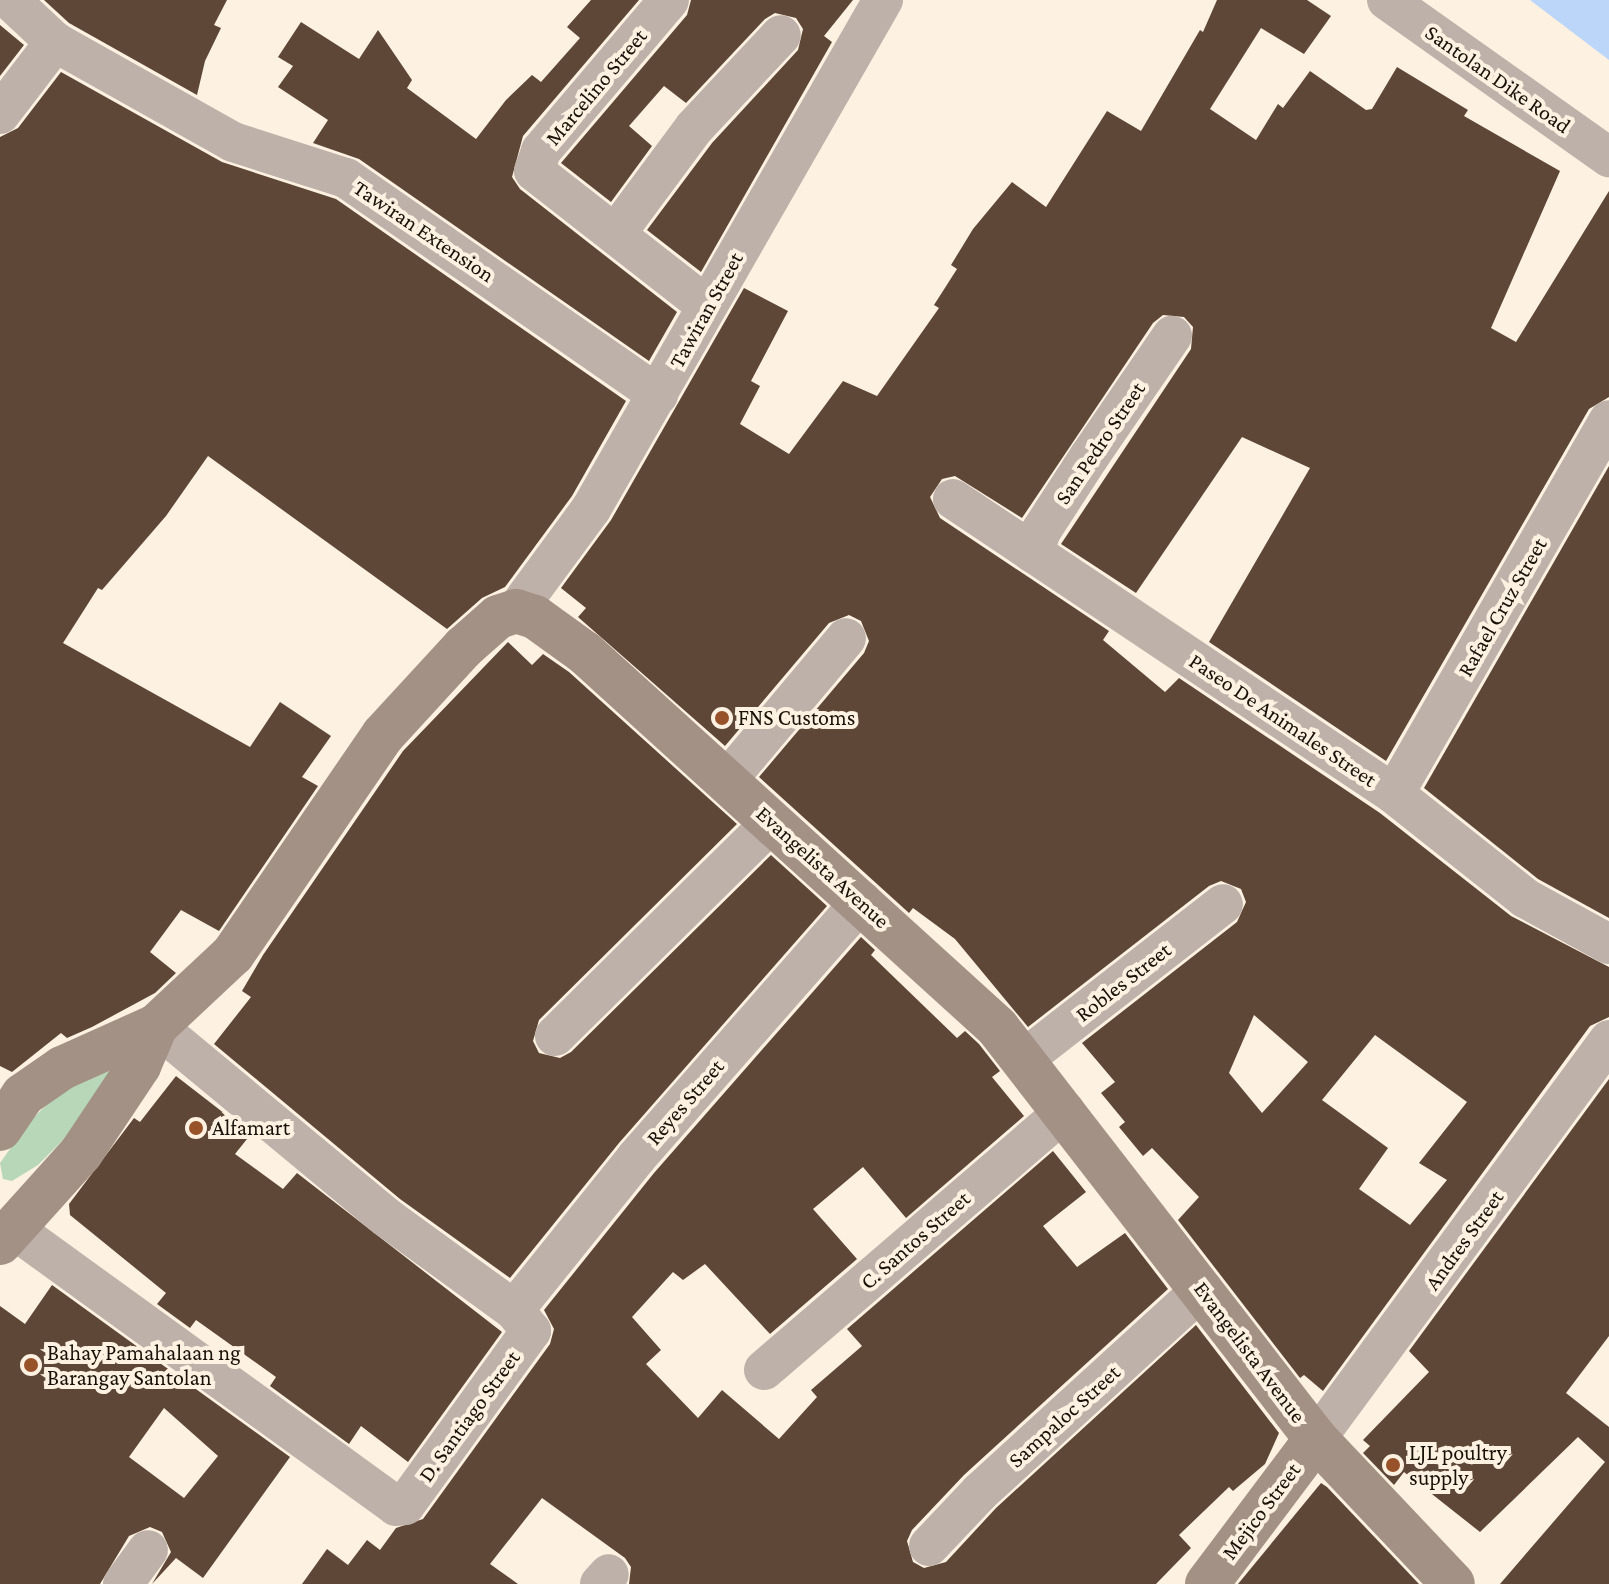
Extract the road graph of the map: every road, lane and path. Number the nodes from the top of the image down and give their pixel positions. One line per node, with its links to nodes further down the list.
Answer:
1 (669, 0): 9 (street, Marcelino Street)
2 (883, 0): 10 (street, Tawiran Street)
3 (1387, 0): 8 (street, Santolan Dike Road)
4 (22, 3): 6 (street, Tawiran Extension)
5 (781, 35): 9 (street)
6 (55, 42): 7 (street); 12 (street, Tawiran Extension)
7 (0, 114)
8 (1609, 157)
9 (617, 232): 10 (street, Marcelino Street)
10 (707, 306): 12 (street, Tawiran Street)
11 (1172, 336): 15 (street, San Pedro Street)
12 (658, 395): 16 (street, Tawiran Street)
13 (1609, 420): 19 (street, Rafael Cruz Street)
14 (953, 499): 15 (street, Paseo De Animales Street)
15 (1033, 553): 19 (street, Paseo De Animales Street)
16 (516, 611): 18 (street, Evangelista Avenue); 24 (street)
17 (846, 638): 18 (street)
18 (727, 780): 20 (street, Evangelista Avenue)
19 (1394, 794): 23 (street, Paseo De Animales Street)
20 (772, 822): 21 (street, Evangelista Avenue); 25 (street)
21 (862, 901): 27 (street, Evangelista Avenue); 32 (street, Reyes Street)
22 (1223, 904): 27 (street, Robles Street)
23 (1609, 944)
24 (156, 1026): 28 (street); 30 (street); 32 (street)
25 (555, 1036)
26 (1609, 1040): 34 (street, Andres Street)
27 (1024, 1059): 29 (street, Evangelista Avenue)
28 (8, 1103)
29 (1065, 1111): 31 (street, Evangelista Avenue); 33 (street, C. Santos Street)
30 (8, 1237): 32 (street, D. Santiago Street)
31 (1202, 1289): 34 (street, Evangelista Avenue); 35 (street, Sampaloc Street)
32 (514, 1310)
33 (764, 1370)
34 (1316, 1439): 38 (street, Mejico Street); 39 (street, Evangelista Avenue)
35 (929, 1546)
36 (148, 1550): 37 (street)
37 (123, 1584)
38 (1207, 1584)
39 (1453, 1584)

